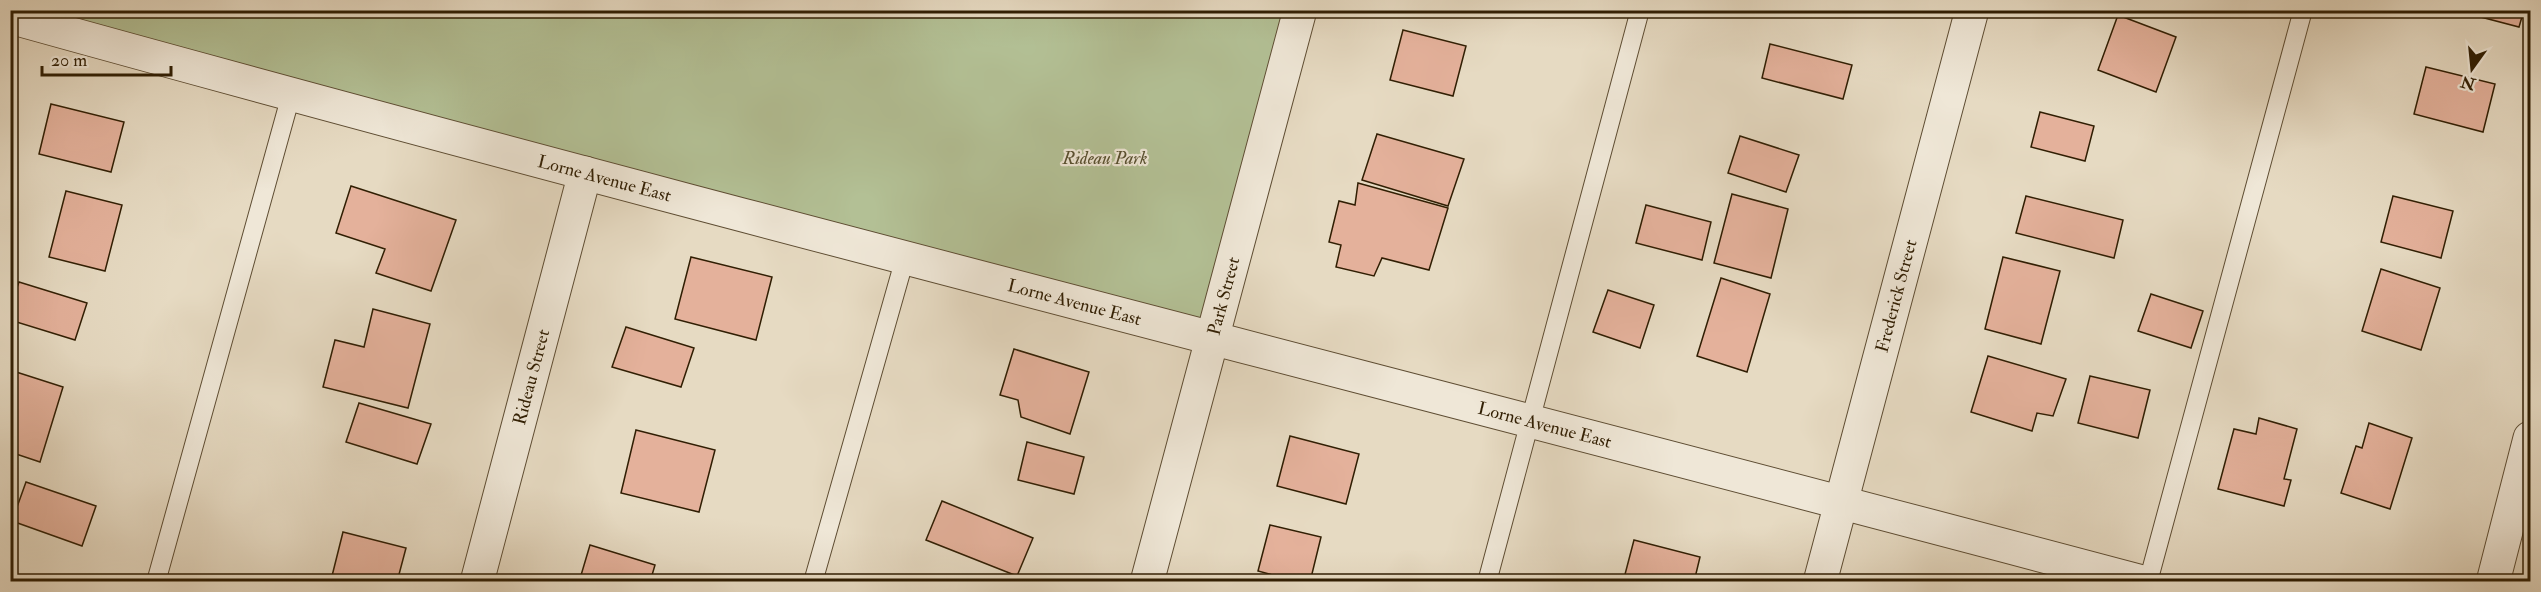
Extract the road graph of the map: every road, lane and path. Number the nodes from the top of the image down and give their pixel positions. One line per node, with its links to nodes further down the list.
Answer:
1 (1300, 10): 9 (street, Park Street)
2 (1640, 10): 10 (lane)
3 (1972, 10): 12 (street, Frederick Street)
4 (2303, 10): 20 (lane)
5 (10, 17): 6 (street, Lorne Avenue East)
6 (291, 95): 7 (street, Lorne Avenue East); 13 (lane)
7 (585, 173): 8 (street, Lorne Avenue East); 14 (street, Rideau Street)
8 (905, 258): 9 (street, Lorne Avenue East); 15 (lane)
9 (1211, 339): 10 (street, Lorne Avenue East); 16 (street, Park Street)
10 (1531, 422): 12 (street, Lorne Avenue East); 17 (lane)
11 (2530, 438): 21 (street)
12 (1841, 502): 18 (street, Frederick Street); 19 (street, Lorne Avenue East)
13 (156, 582)
14 (477, 582)
15 (813, 582)
16 (1147, 582)
17 (1487, 582)
18 (1820, 582)
19 (2142, 582)
20 (2148, 582)
21 (2493, 582)

